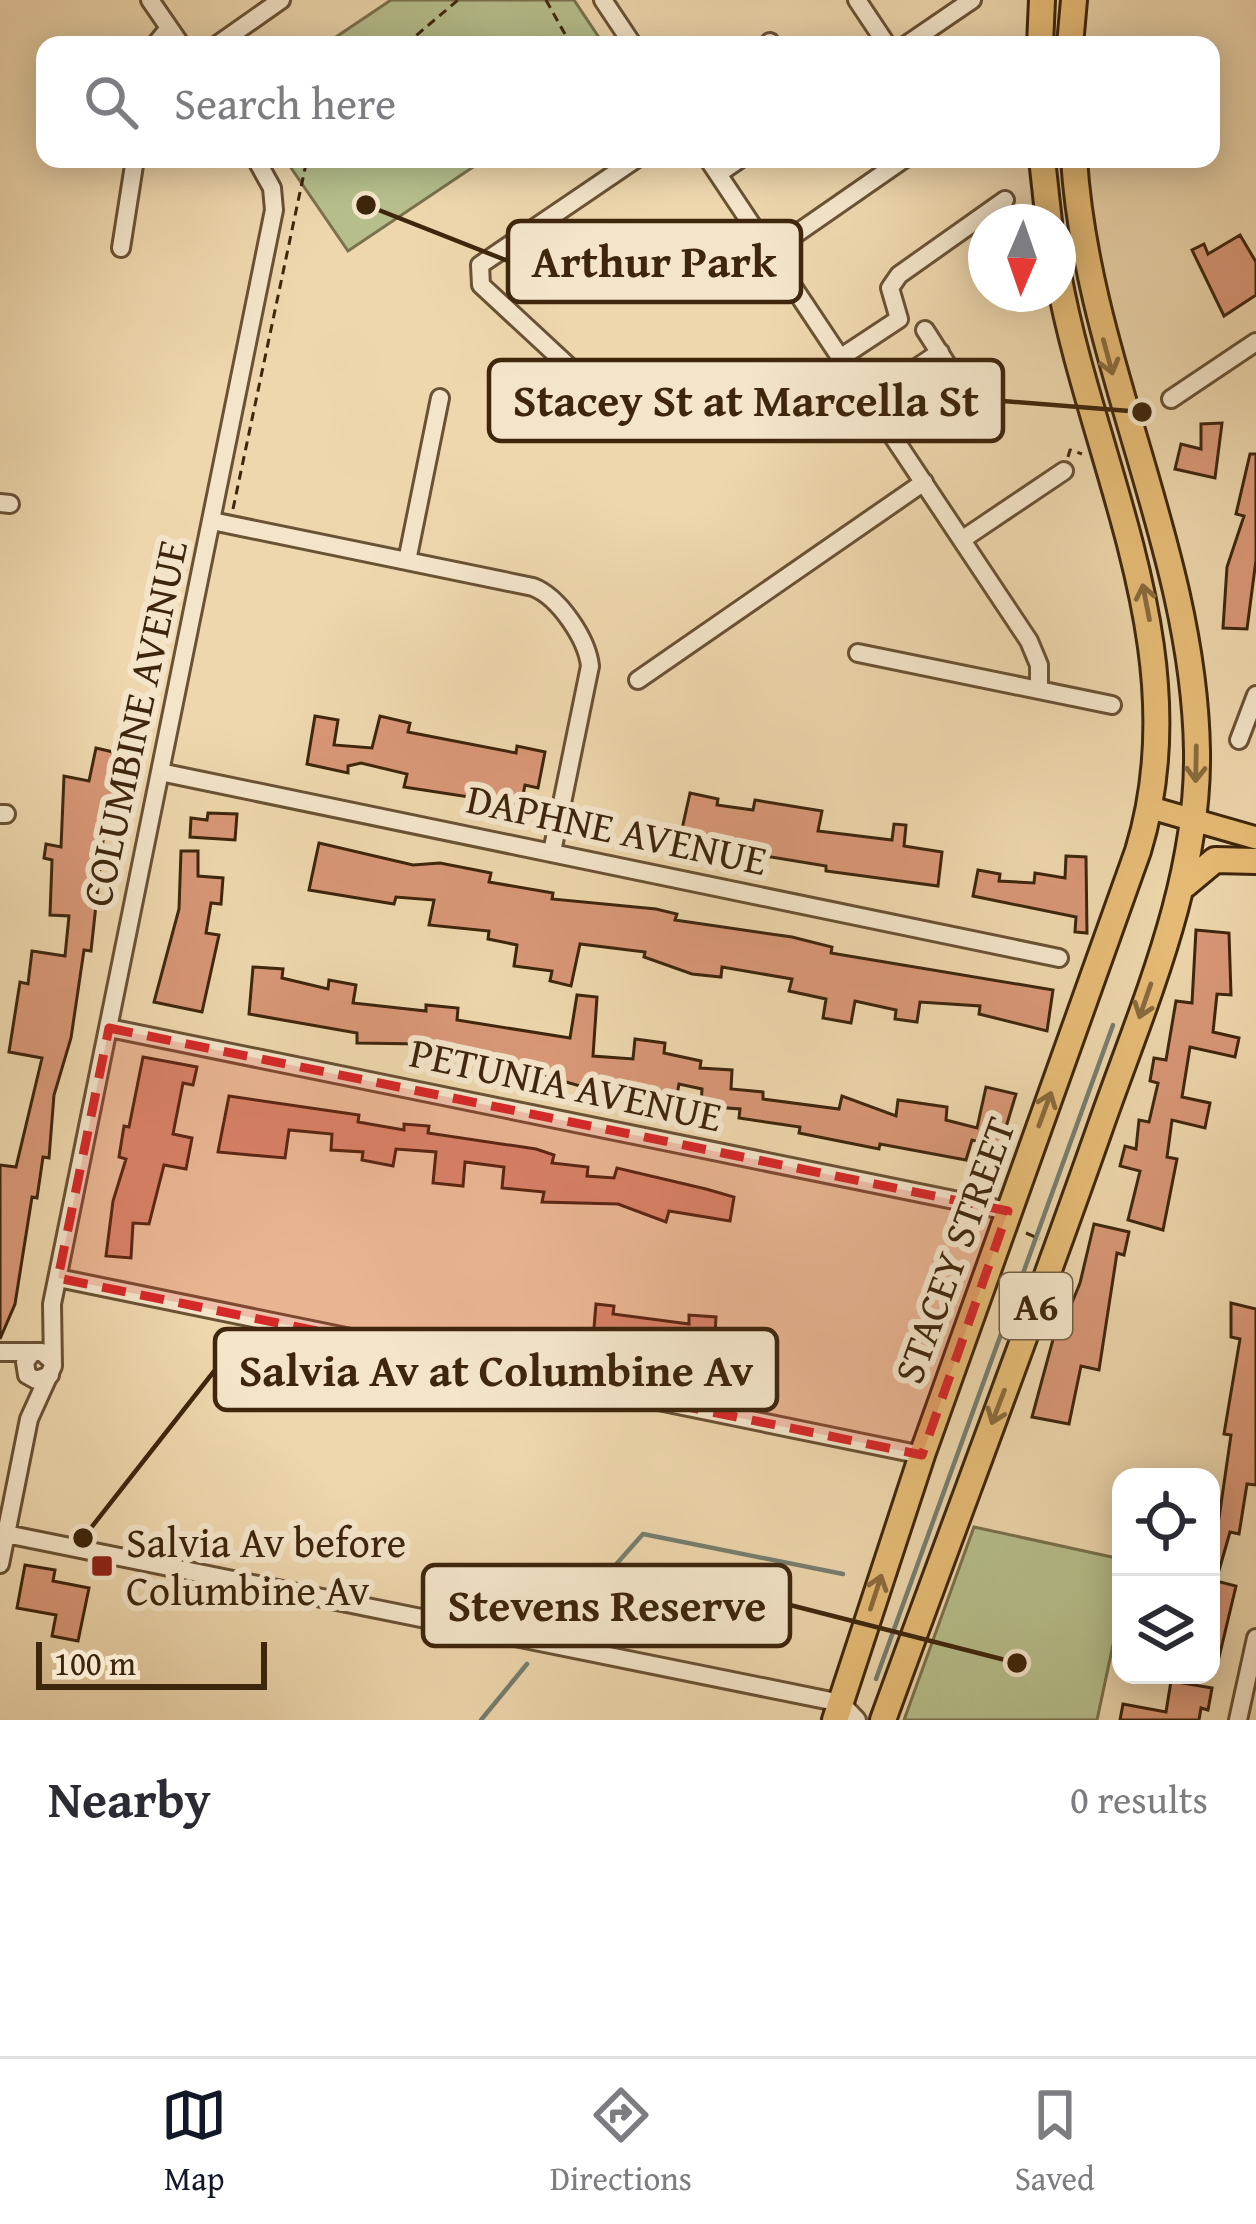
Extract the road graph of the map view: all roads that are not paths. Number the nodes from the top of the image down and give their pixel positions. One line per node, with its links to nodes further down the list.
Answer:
1 (150, 0): 8 (street)
2 (281, 0): 11 (street)
3 (603, 0): 12 (street)
4 (857, 0): 13 (street)
5 (970, 0): 14 (street)
6 (1042, 0): 15 (highway)
7 (1074, 0): 16 (highway)
8 (169, 28): 9 (street); 10 (street)
9 (162, 36)
10 (175, 36)
11 (231, 36)
12 (627, 36)
13 (881, 36)
14 (919, 36)
15 (1040, 36)
16 (1071, 36)
17 (134, 168): 26 (street)
18 (261, 168): 40 (street, COLUMBINE AVENUE)
19 (624, 168): 37 (street)
20 (714, 168): 27 (street)
21 (891, 168): 27 (street)
22 (1043, 168): 25 (highway)
23 (1075, 168): 51 (highway, A6, one-way to 51)
24 (1005, 200): 32 (street)
25 (1047, 204)
26 (122, 248)
27 (770, 252): 32 (street)
28 (1066, 312): 50 (highway, A6, one-way to 28)
29 (925, 330): 31 (street)
30 (1256, 342): 35 (street)
31 (940, 352): 33 (street); 36 (street)
32 (841, 358): 36 (street)
33 (964, 391)
34 (440, 398): 42 (street)
35 (1171, 399)
36 (869, 400): 39 (street)
37 (614, 419)
38 (1064, 471): 41 (street)
39 (924, 482): 41 (street); 44 (street)
40 (212, 521): 42 (street); 49 (street, COLUMBINE AVENUE)
41 (963, 539): 45 (street)
42 (407, 560): 53 (street)
43 (858, 653): 45 (street)
44 (638, 680)
45 (1039, 690): 47 (street)
46 (1256, 695): 48 (street)
47 (1112, 705)
48 (1239, 740)
49 (160, 772): 53 (street, DAPHNE AVENUE); 57 (street, COLUMBINE AVENUE)
50 (1148, 807): 51 (main road); 58 (highway, STACEY STREET / A6, one-way to 50)
51 (1193, 816): 52 (main road); 55 (highway, A6)
52 (1256, 838)
53 (552, 852): 56 (street, DAPHNE AVENUE)
54 (1256, 861): 55 (highway)
55 (1182, 890): 71 (highway, A6, one-way to 71)
56 (1059, 958)
57 (109, 1028): 58 (street, PETUNIA AVENUE); 59 (street, COLUMBINE AVENUE)
58 (1008, 1211): 66 (highway, STACEY STREET / A6)
59 (58, 1279): 60 (street, COLUMBINE AVENUE); 66 (street)
60 (52, 1304): 61 (street, COLUMBINE AVENUE); 63 (street, COLUMBINE AVENUE)
61 (33, 1353): 62 (street); 63 (street); 64 (street)
62 (0, 1357): 64 (street)
63 (51, 1368): 64 (street); 65 (street, COLUMBINE AVENUE)
64 (27, 1374): 65 (street, COLUMBINE AVENUE)
65 (29, 1419): 67 (street, COLUMBINE AVENUE)
66 (922, 1455): 70 (highway, STACEY STREET / A6, one-way to 66)
67 (6, 1534): 68 (street, COLUMBINE AVENUE); 70 (street)
68 (0, 1564)
69 (1256, 1638): 72 (street)
70 (845, 1714)
71 (883, 1720)
72 (1238, 1720)

